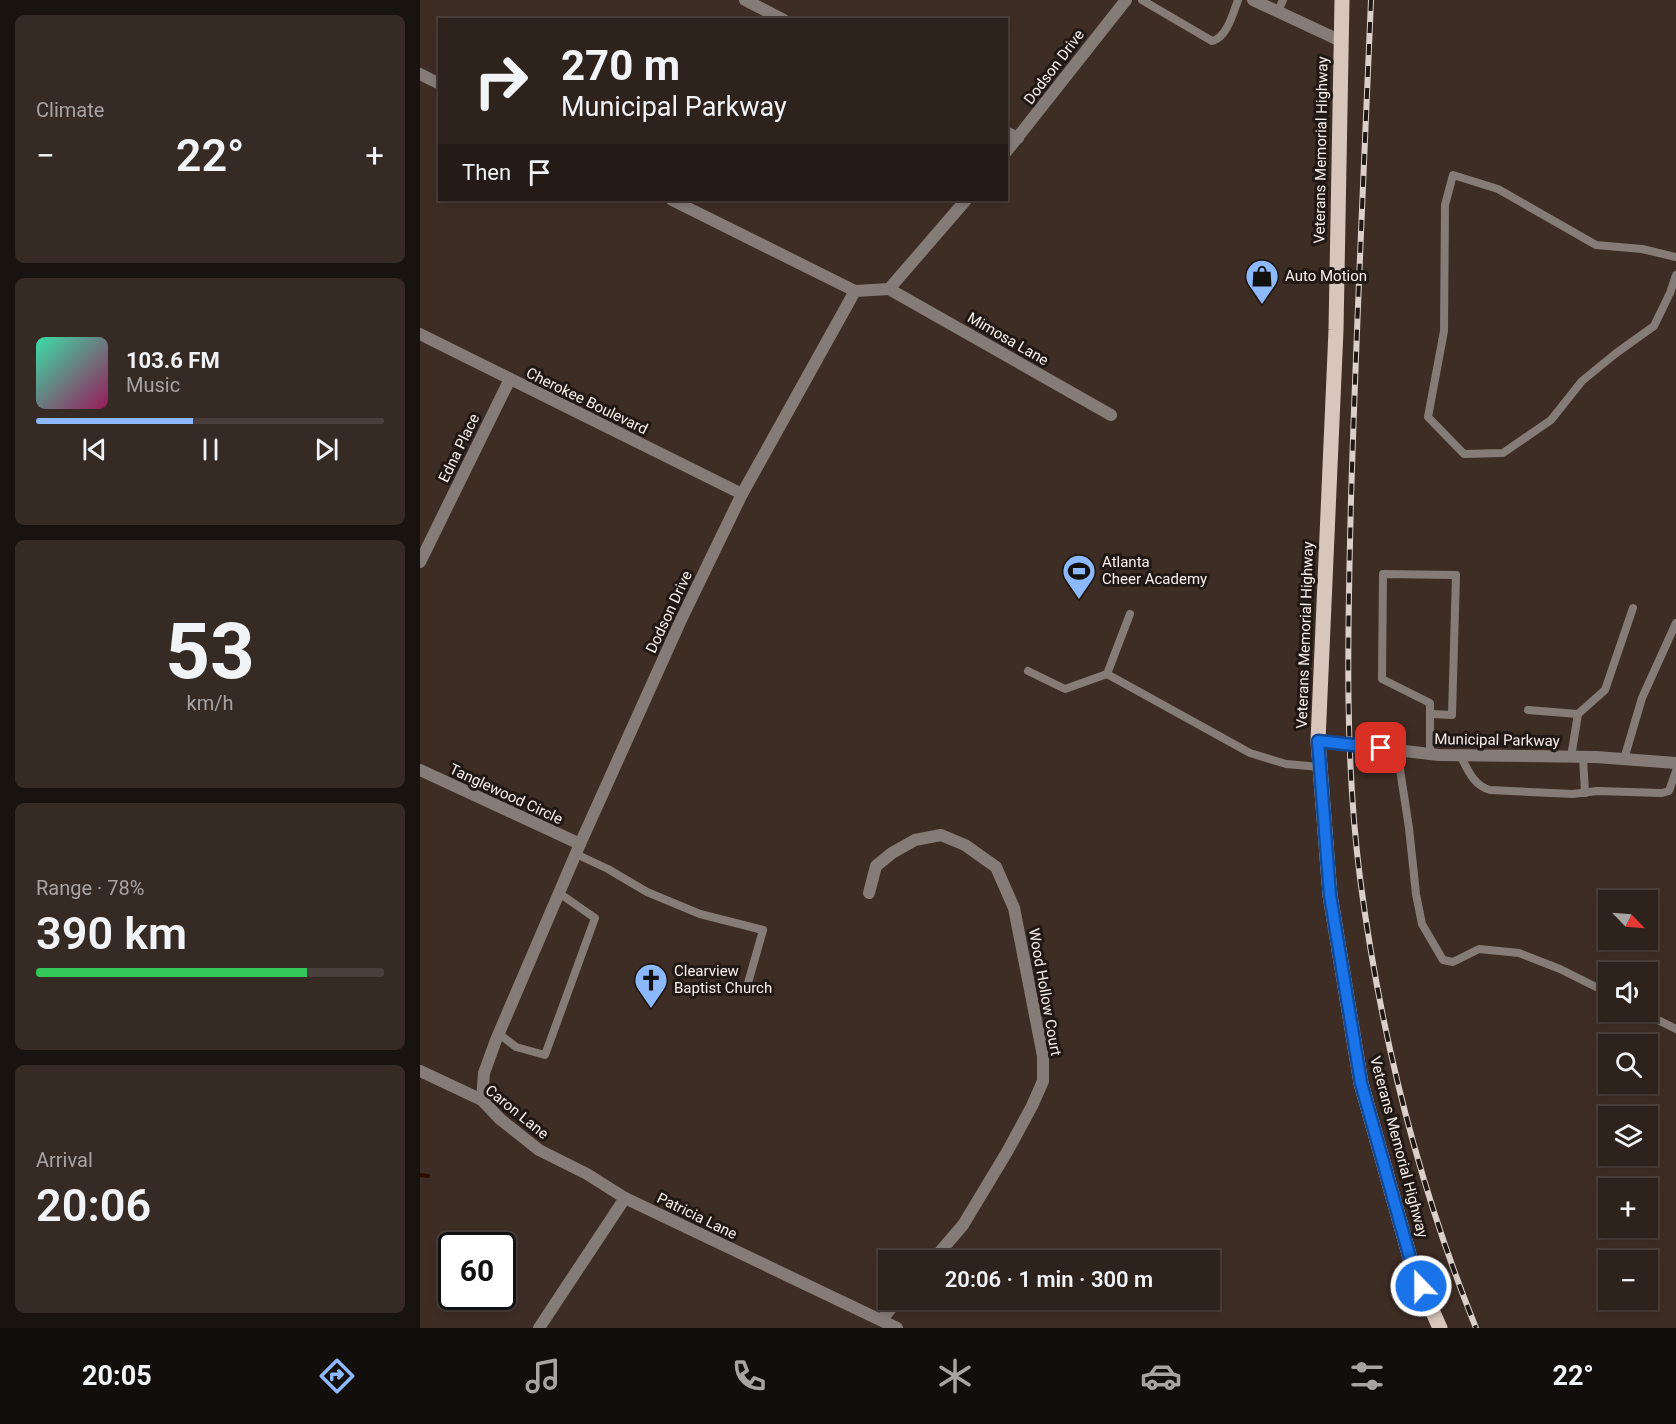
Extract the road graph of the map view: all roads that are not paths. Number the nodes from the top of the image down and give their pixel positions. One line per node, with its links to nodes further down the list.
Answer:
1 (745, 0): 8 (street)
2 (1126, 0): 13 (street, Dodson Drive)
3 (1142, 0): 4 (lane)
4 (1238, 0)
5 (1253, 0): 7 (street)
6 (1342, 0): 9 (main road, Veterans Memorial Highway)
7 (1281, 6): 9 (street)
8 (780, 18)
9 (1341, 41): 34 (main road, Veterans Memorial Highway)
10 (420, 74): 11 (street)
11 (438, 83)
12 (1008, 133): 13 (street)
13 (1018, 138): 14 (street, Dodson Drive)
14 (1008, 150)
15 (674, 201): 20 (street)
16 (965, 201): 19 (street)
17 (1676, 256): 18 (lane)
18 (1676, 275)
19 (889, 289): 20 (street); 23 (street, Mimosa Lane)
20 (855, 291): 24 (street, Dodson Drive)
21 (420, 334): 22 (street, Cherokee Boulevard)
22 (510, 380): 24 (street, Cherokee Boulevard); 25 (street, Edna Place)
23 (1111, 415)
24 (741, 494): 45 (street, Dodson Drive)
25 (420, 562)
26 (1633, 608): 33 (lane)
27 (1130, 614): 30 (lane)
28 (1676, 623): 39 (lane)
29 (1028, 671): 30 (lane)
30 (1107, 674): 41 (lane)
31 (1528, 710): 33 (lane)
32 (1430, 714): 32 (lane); 36 (lane)
33 (1578, 714): 38 (lane)
34 (1318, 741): 35 (street, Municipal Parkway); 41 (main road, Veterans Memorial Highway)
35 (1397, 750): 36 (street, Municipal Parkway); 49 (lane)
36 (1430, 754): 37 (street, Municipal Parkway)
37 (1460, 755): 38 (street, Municipal Parkway); 44 (lane)
38 (1577, 757): 39 (street, Municipal Parkway); 44 (lane)
39 (1624, 759): 40 (street, Municipal Parkway)
40 (1676, 763)
41 (1320, 767): 61 (main road, Veterans Memorial Highway)
42 (420, 770): 45 (street, Tanglewood Circle)
43 (1676, 771): 44 (lane)
44 (1585, 793)
45 (578, 849): 46 (street, Dodson Drive); 48 (lane)
46 (559, 893): 52 (street, Dodson Drive); 52 (lane)
47 (869, 893): 56 (street, Wood Hollow Court)
48 (748, 983)
49 (1598, 988)
50 (1658, 1020): 51 (lane)
51 (1676, 1029)
52 (498, 1033): 54 (street, Dodson Drive)
53 (420, 1071): 54 (street, Caron Lane)
54 (482, 1100): 55 (street, Caron Lane)
55 (625, 1198): 58 (street, Patricia Lane); 59 (street)
56 (942, 1250)
57 (890, 1310): 58 (street)
58 (881, 1320): 60 (street, Patricia Lane)
59 (538, 1328)
60 (897, 1328)
61 (1440, 1328)

